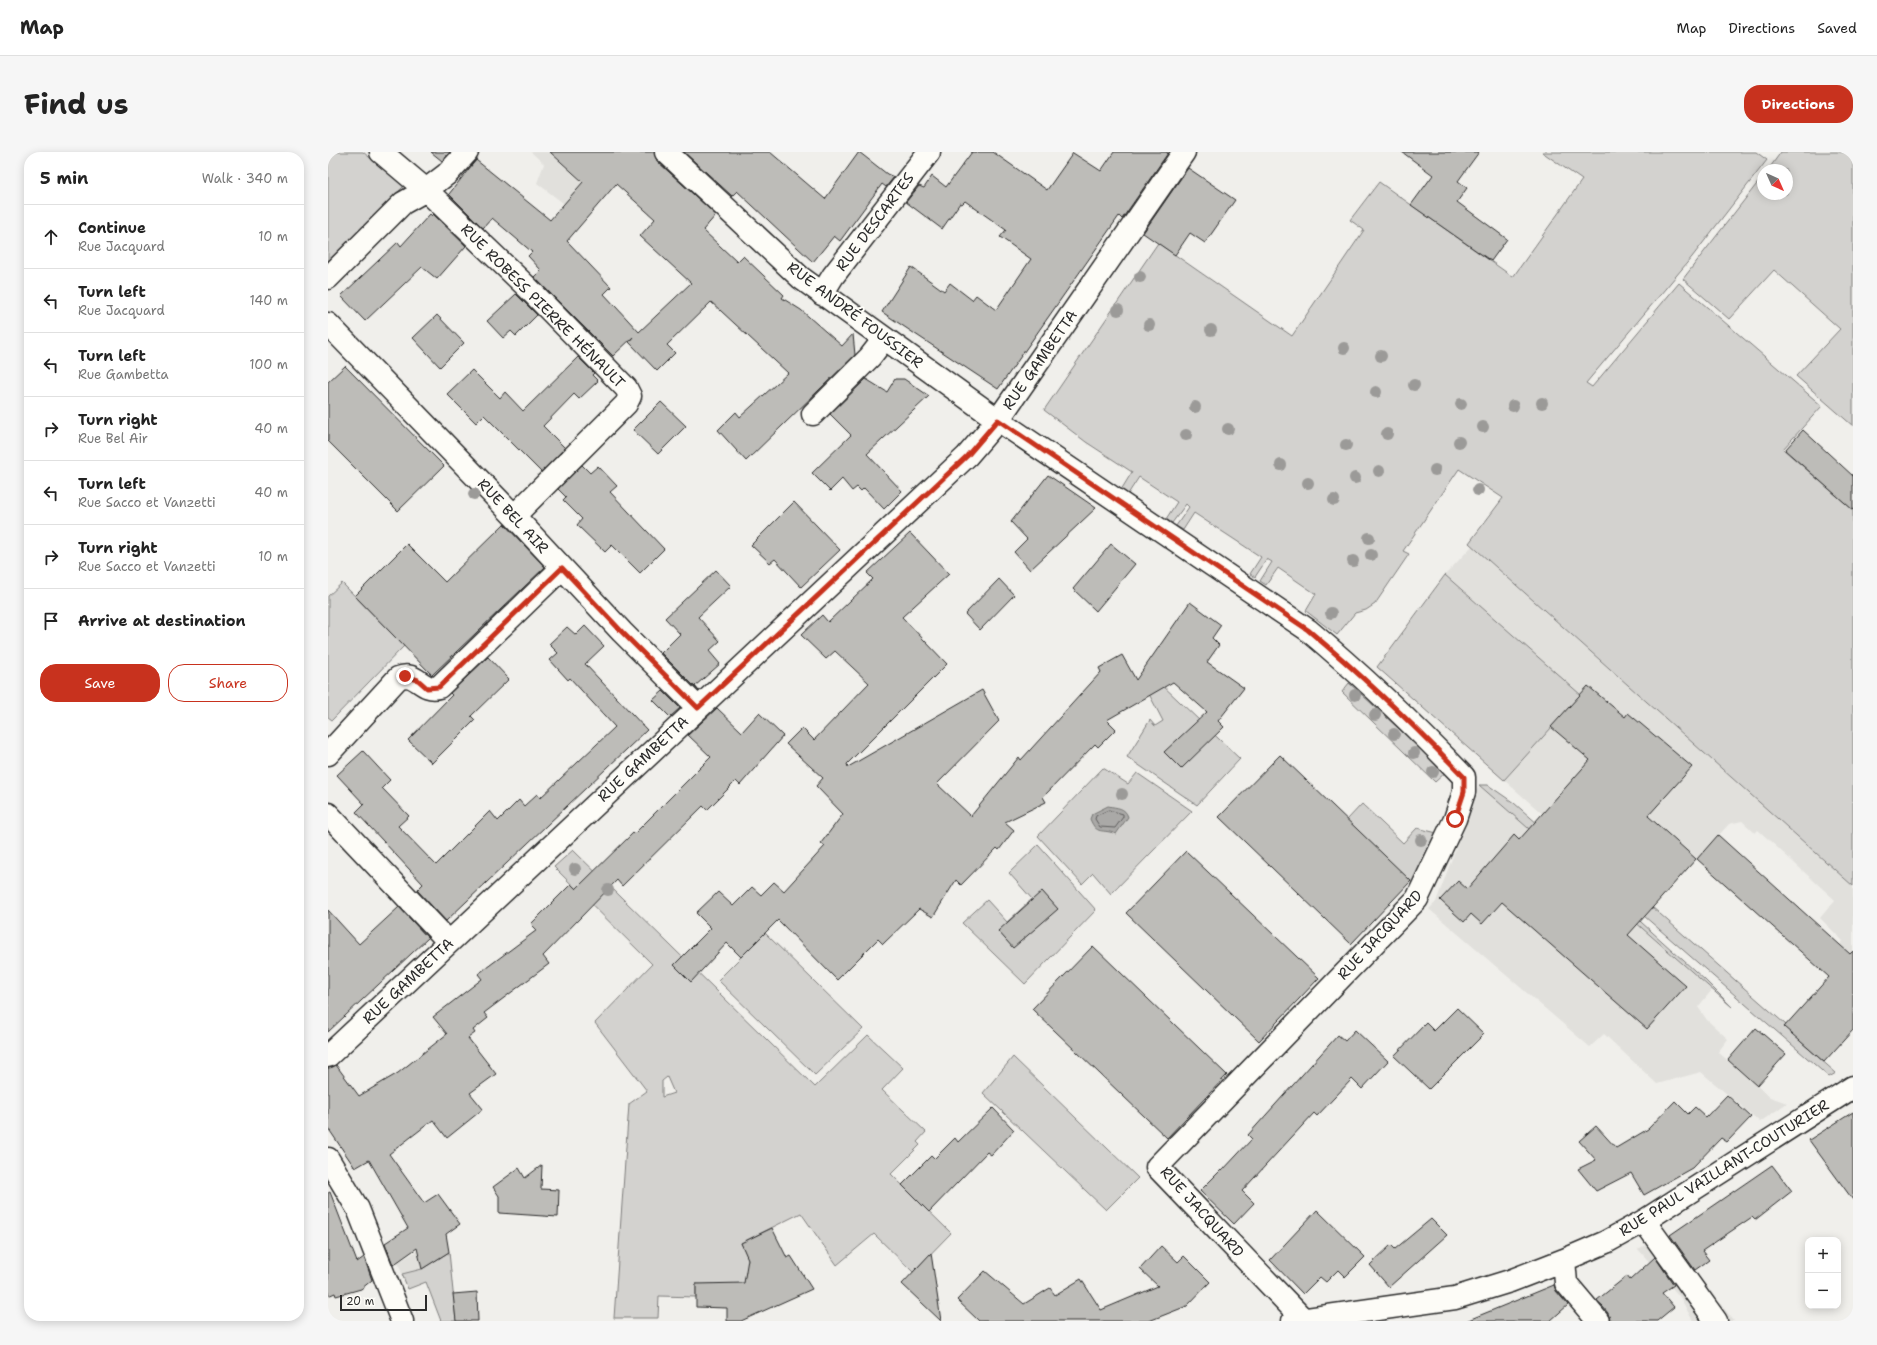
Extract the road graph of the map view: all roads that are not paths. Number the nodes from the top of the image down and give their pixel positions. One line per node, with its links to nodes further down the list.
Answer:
1 (381, 152): 6 (street)
2 (467, 152): 6 (street)
3 (666, 152): 8 (street, RUE ANDRÉ FOUSSIER)
4 (929, 152): 8 (street, RUE DESCARTES)
5 (1184, 152): 12 (street, RUE GAMBETTA)
6 (426, 190): 7 (street); 13 (street, RUE ROBESS PIERRE HÉNAULT)
7 (328, 278)
8 (822, 294): 10 (street, RUE ANDRÉ FOUSSIER)
9 (328, 324): 13 (street, RUE BEL AIR)
10 (884, 339): 11 (street); 12 (street, RUE ANDRÉ FOUSSIER)
11 (813, 414)
12 (998, 420): 15 (street, RUE GAMBETTA); 24 (street, RUE JACQUARD)
13 (514, 516): 14 (street, RUE BEL AIR)
14 (562, 568): 15 (street, RUE BEL AIR); 16 (street)
15 (698, 708): 18 (street, RUE GAMBETTA)
16 (328, 754)
17 (328, 814): 18 (street)
18 (449, 942): 19 (street, RUE GAMBETTA)
19 (328, 1056)
20 (1853, 1087): 22 (street, RUE PAUL VAILLANT-COUTURIER)
21 (328, 1159): 25 (street)
22 (1644, 1221): 23 (street, RUE PAUL VAILLANT-COUTURIER); 27 (street)
23 (1564, 1260): 24 (street, RUE PAUL VAILLANT-COUTURIER); 26 (street)
24 (1298, 1320)
25 (402, 1321)
26 (1598, 1321)
27 (1716, 1321)

